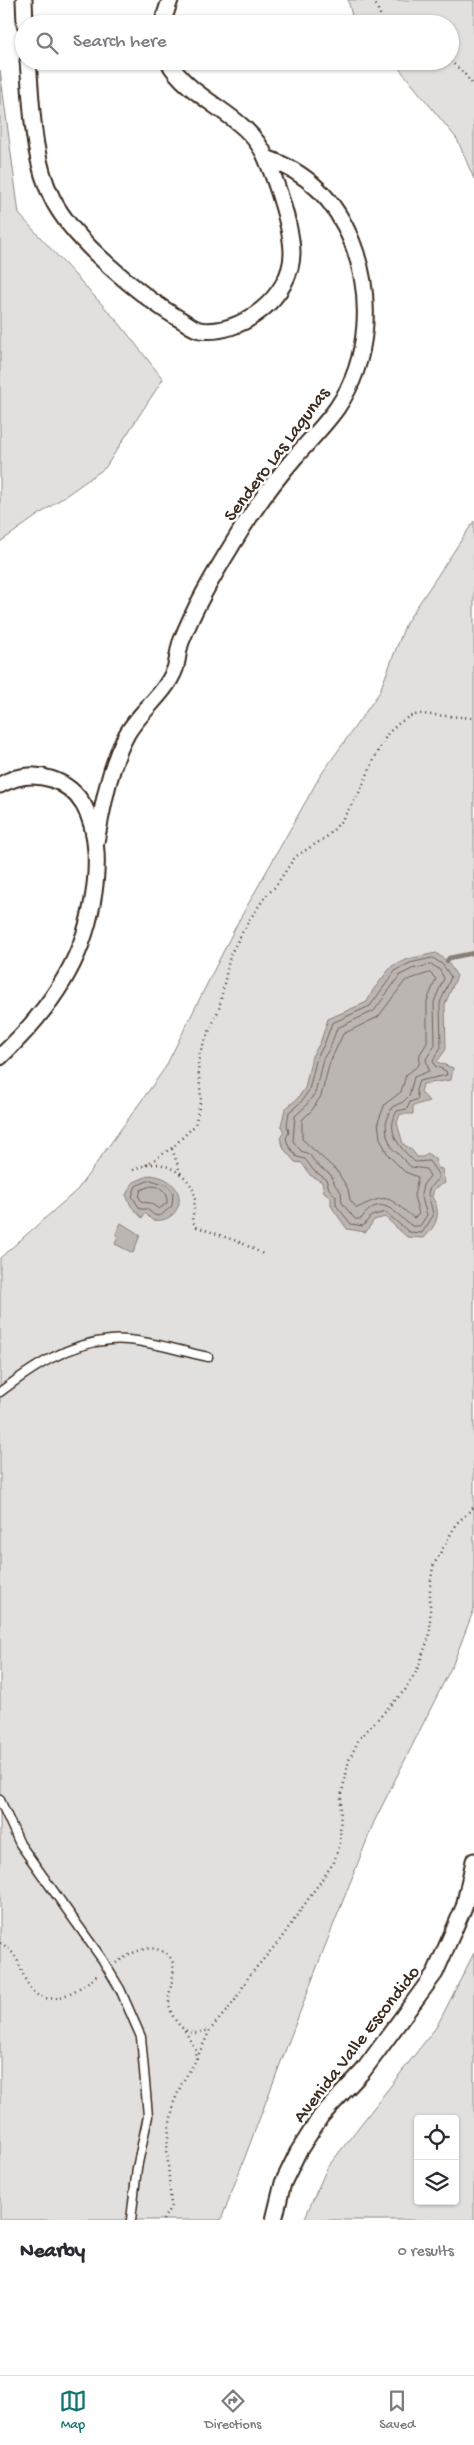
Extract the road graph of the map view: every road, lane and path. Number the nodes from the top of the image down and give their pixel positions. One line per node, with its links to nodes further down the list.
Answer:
1 (24, 0): 4 (street)
2 (170, 0): 5 (street)
3 (374, 0): 6 (path)
4 (25, 15)
5 (165, 15)
6 (380, 15)
7 (459, 69): 10 (path)
8 (29, 70): 11 (street)
9 (174, 70): 11 (street)
10 (474, 86)
11 (266, 158): 14 (street, Sendero Las Lagunas)
12 (474, 718): 18 (path)
13 (0, 785): 15 (street)
14 (104, 802): 15 (street); 16 (street, Sendero Las Lagunas)
15 (82, 803): 16 (street)
16 (96, 842): 17 (street)
17 (0, 1057)
18 (172, 1148): 19 (path); 21 (path)
19 (146, 1165): 20 (path); 21 (path)
20 (132, 1170)
21 (181, 1175): 22 (path)
22 (263, 1254)
23 (208, 1357): 24 (lane)
24 (0, 1392)
25 (474, 1507): 29 (path)
26 (0, 1800): 30 (lane)
27 (474, 1861): 32 (street, Avenida Valle Escondido)
28 (186, 2031): 29 (path)
29 (196, 2060): 31 (path)
30 (131, 2220)
31 (163, 2220)
32 (274, 2220)

